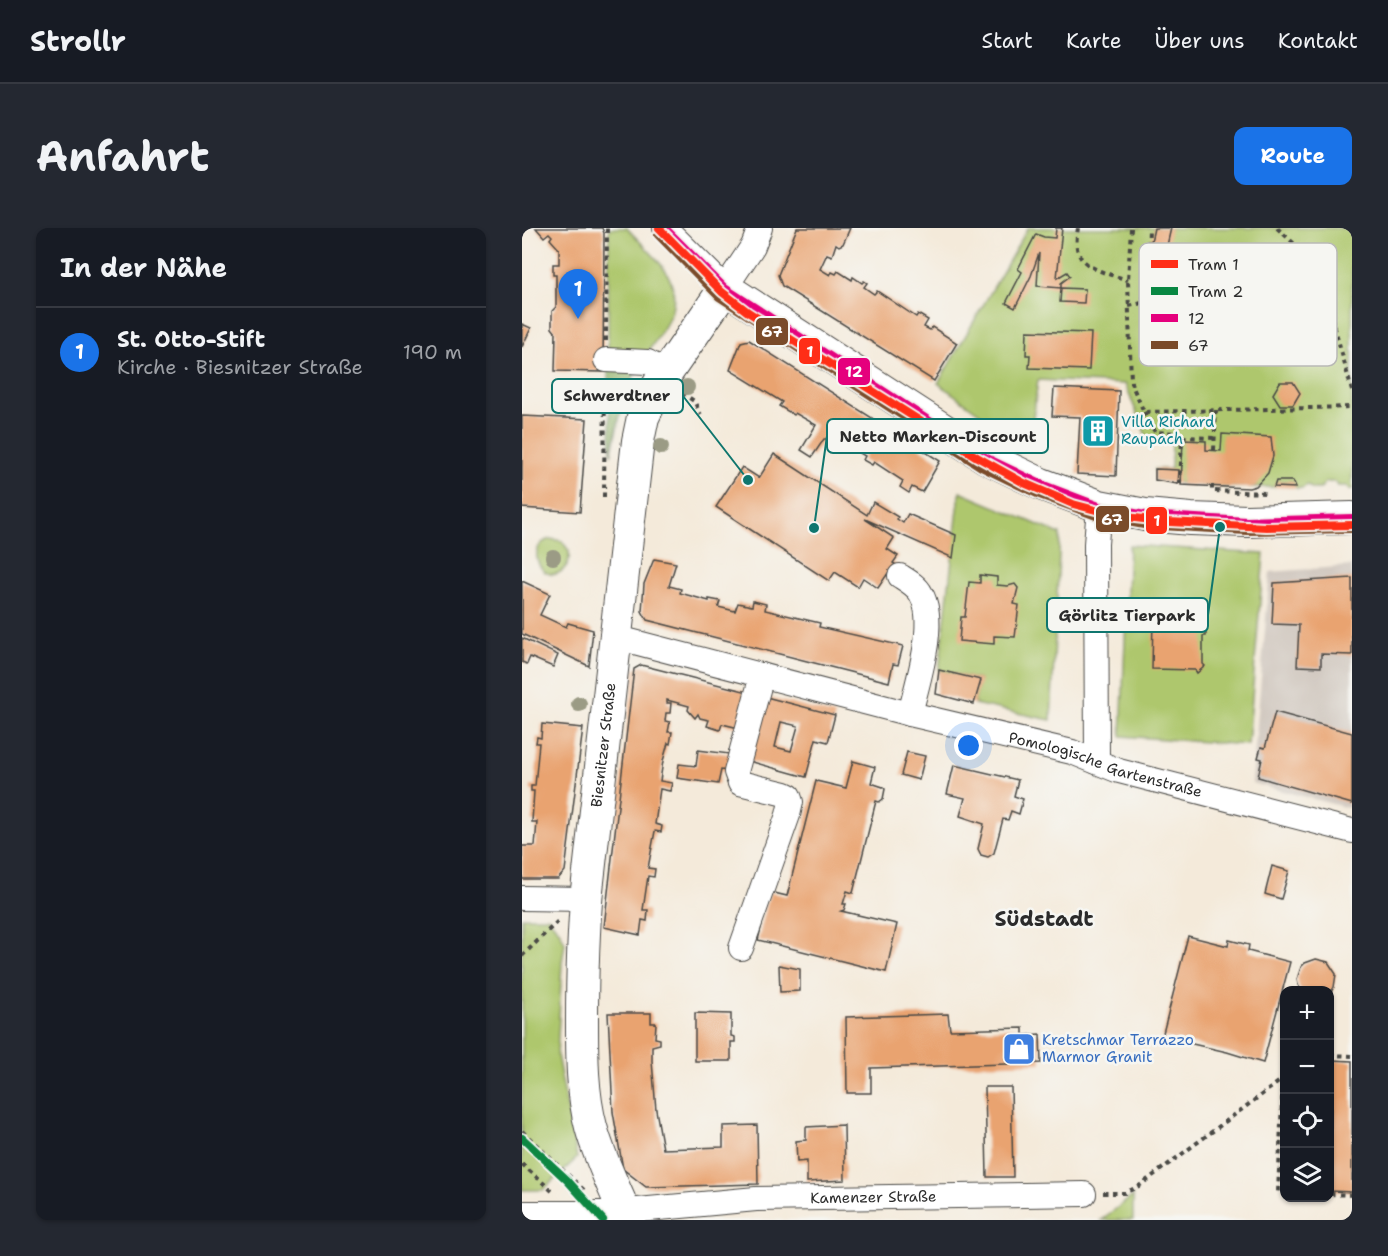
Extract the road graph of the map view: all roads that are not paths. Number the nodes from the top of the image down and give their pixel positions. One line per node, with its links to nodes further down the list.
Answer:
1 (665, 228): 3 (street)
2 (760, 228): 3 (street)
3 (725, 288): 5 (main road, Biesnitzer Straße); 6 (main road)
4 (606, 360): 5 (street)
5 (666, 372): 9 (main road, Biesnitzer Straße)
6 (1099, 506): 7 (main road); 12 (street)
7 (1352, 518)
8 (900, 576): 11 (street)
9 (615, 638): 10 (street, Pomologische Gartenstraße); 15 (main road, Biesnitzer Straße)
10 (762, 675): 11 (street, Pomologische Gartenstraße); 16 (street)
11 (910, 714): 12 (street, Pomologische Gartenstraße)
12 (1097, 762): 13 (street, Pomologische Gartenstraße)
13 (1352, 831)
14 (522, 898): 15 (street)
15 (575, 899): 19 (main road, Biesnitzer Straße)
16 (741, 948)
17 (1084, 1194): 19 (street, Kamenzer Straße)
18 (522, 1214): 19 (street, Kamenzer Straße)
19 (620, 1215)

